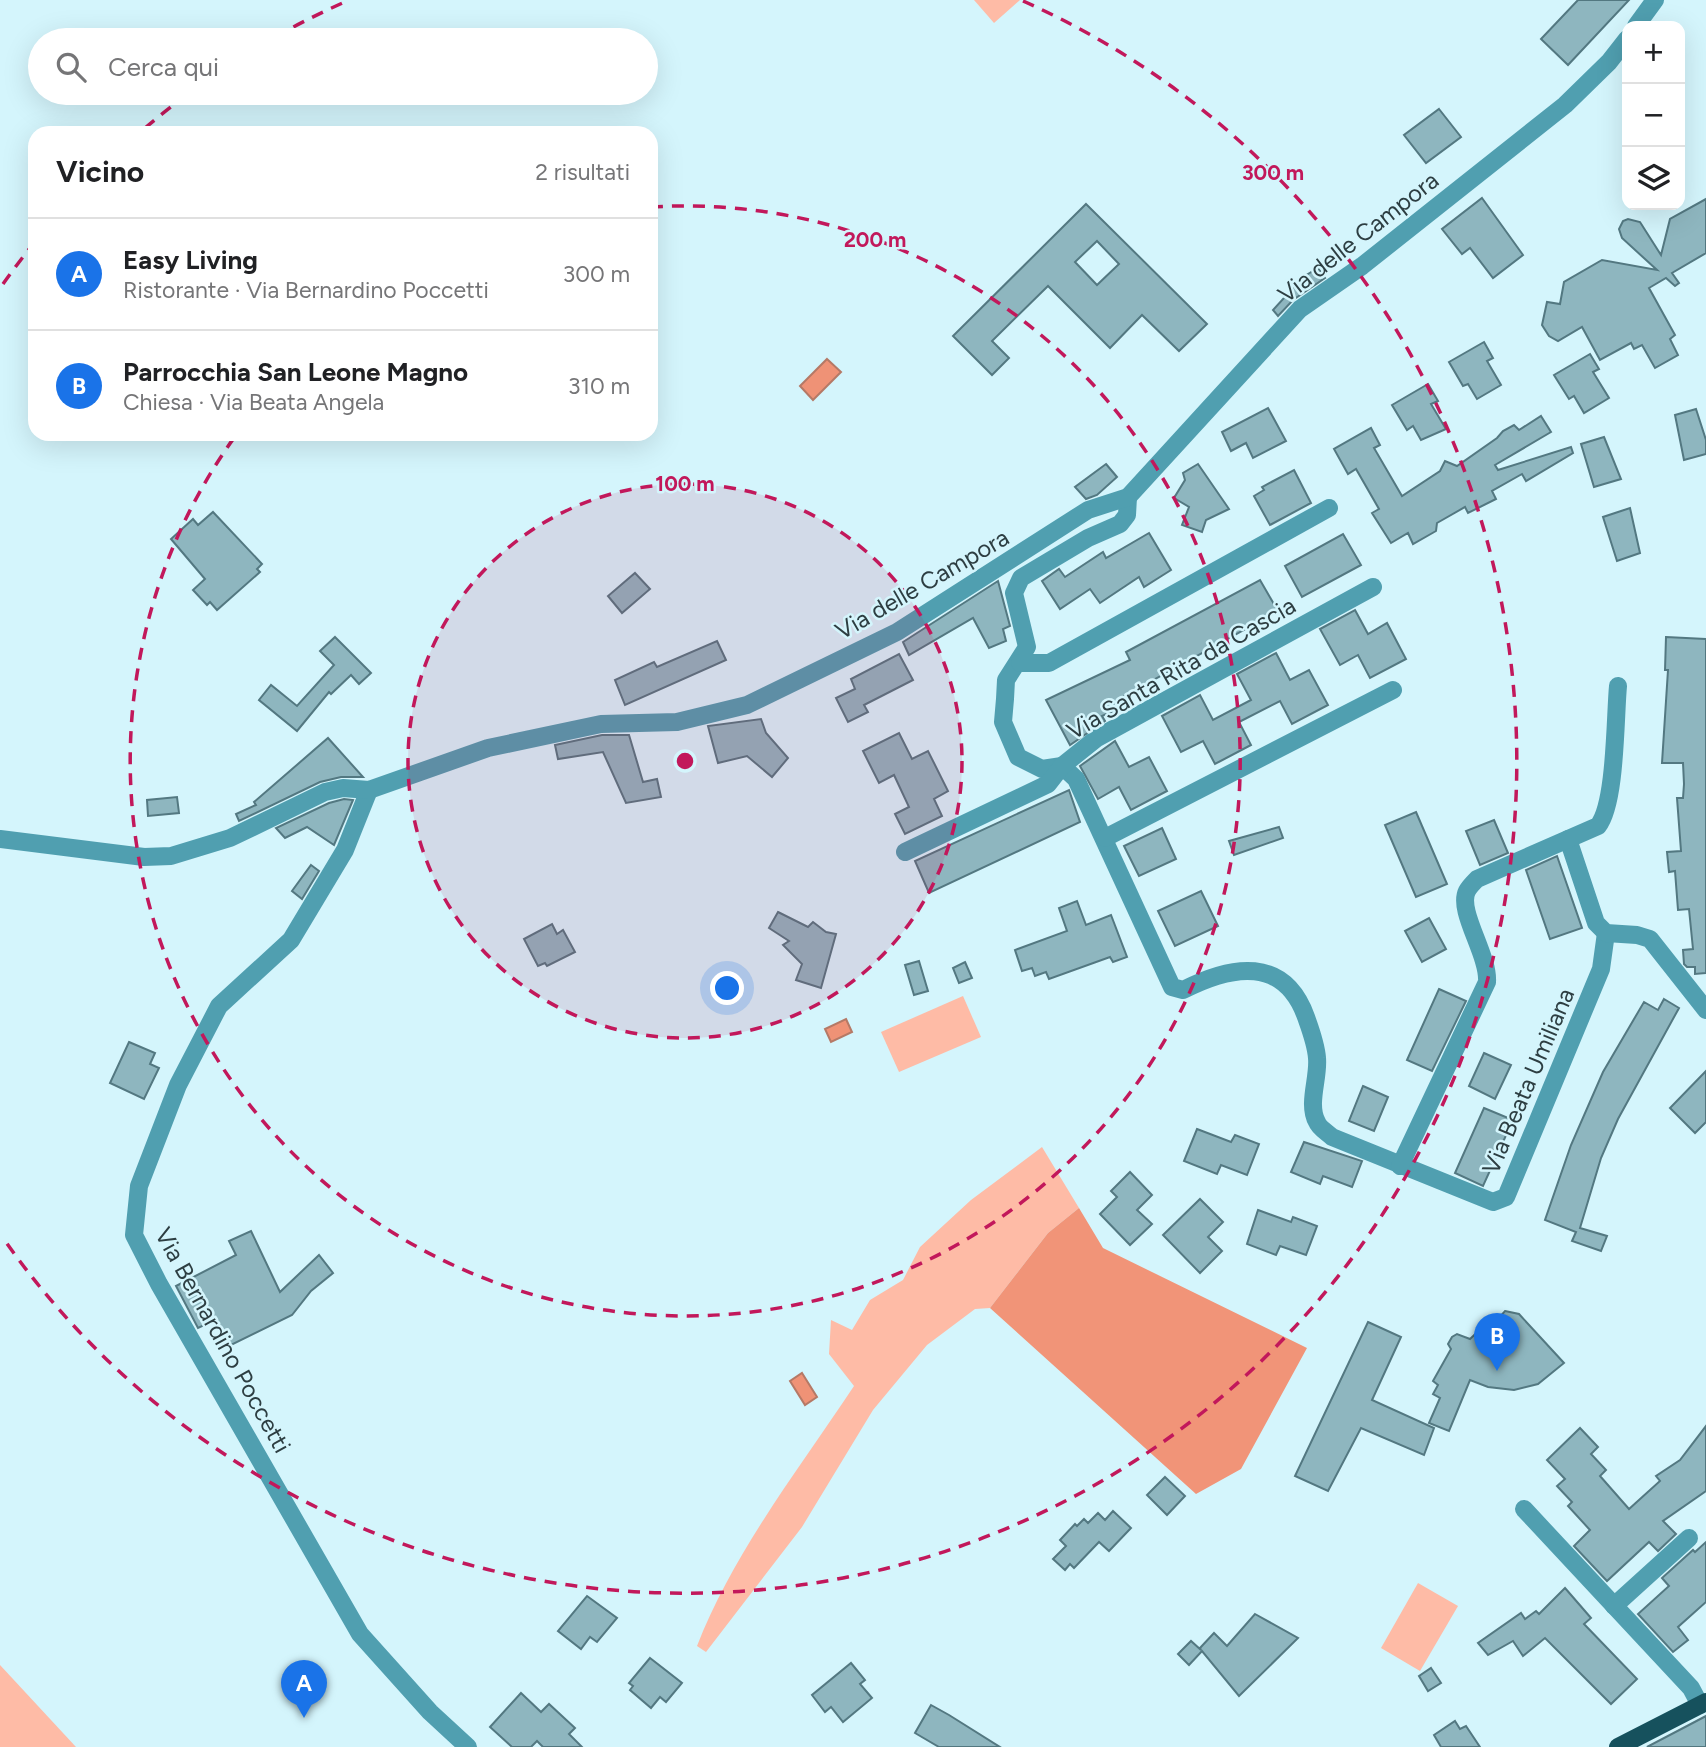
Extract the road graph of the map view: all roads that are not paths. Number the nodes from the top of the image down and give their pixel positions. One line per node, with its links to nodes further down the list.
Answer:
1 (1655, 0): 2 (street)
2 (1640, 21)
3 (1622, 45): 4 (street, Via delle Campora)
4 (1128, 497): 7 (street); 11 (street, Via delle Campora)
5 (1329, 508): 7 (street)
6 (1373, 587): 10 (street, Via Santa Rita da Cascia)
7 (1020, 663): 10 (street)
8 (1618, 686): 14 (street)
9 (1393, 690): 12 (street)
10 (1062, 766): 12 (street, Via Beata Umiliana); 15 (street, Via Santa Rita da Cascia)
11 (369, 789): 13 (street, Via delle Campora); 23 (street, Via Bernardino Poccetti)
12 (1105, 838): 18 (street, Via Beata Umiliana)
13 (0, 839)
14 (1568, 839): 16 (street); 18 (street)
15 (905, 852)
16 (1606, 933): 17 (street); 18 (street, Via Beata Umiliana)
17 (1706, 1010)
18 (1400, 1166)
19 (1524, 1509): 21 (street)
20 (1689, 1538): 21 (street)
21 (1614, 1606): 22 (street)
22 (1703, 1704): 24 (main road)
23 (468, 1747)
24 (1618, 1747)

